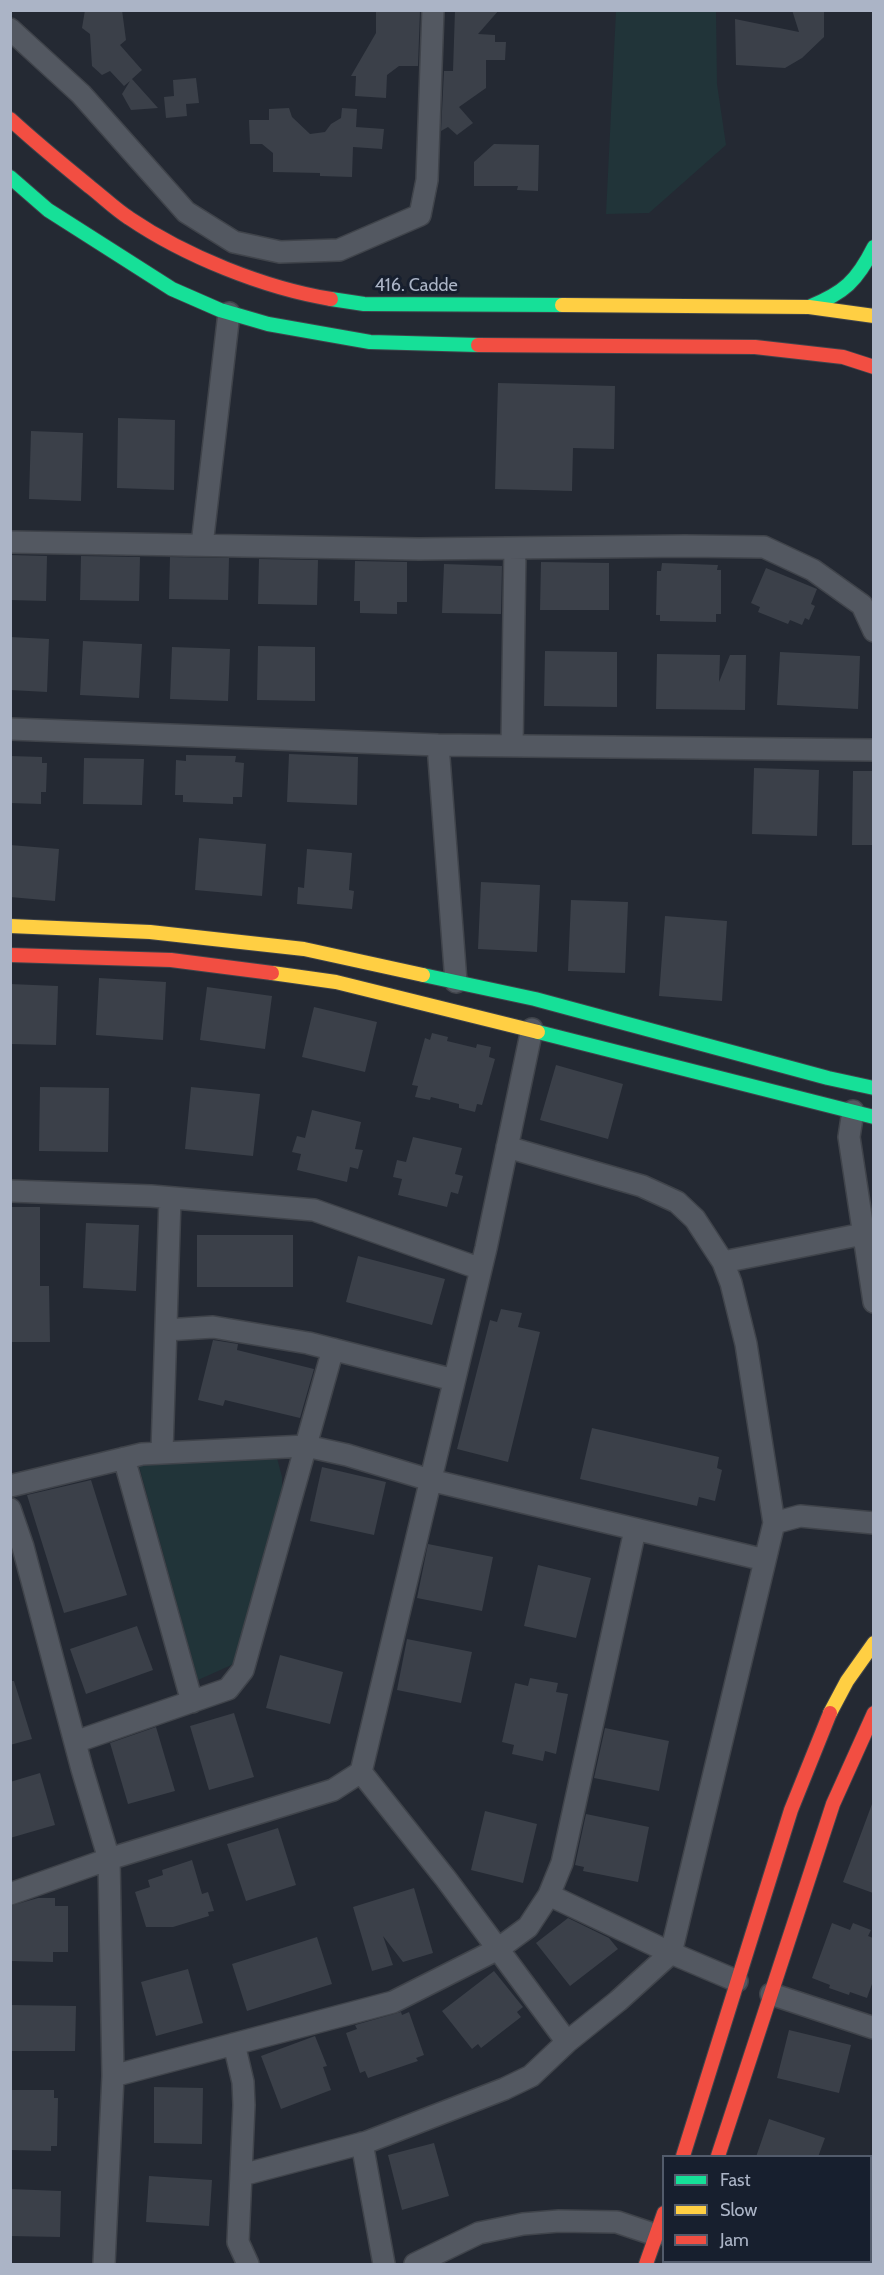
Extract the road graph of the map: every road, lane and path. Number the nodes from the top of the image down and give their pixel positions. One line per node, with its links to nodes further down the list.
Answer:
1 (433, 10): 2 (street)
2 (10, 29)
3 (10, 119): 6 (main road, 416. Cadde)
4 (10, 177): 7 (main road)
5 (873, 247): 6 (main road)
6 (809, 307): 8 (main road, 416. Cadde)
7 (229, 313): 9 (main road); 11 (street)
8 (873, 316)
9 (873, 367)
10 (10, 542): 11 (street)
11 (202, 545): 12 (street)
12 (515, 548): 13 (street); 17 (street)
13 (868, 601): 14 (street)
14 (873, 632)
15 (10, 729): 16 (street)
16 (438, 745): 17 (street); 21 (street)
17 (512, 746): 18 (street)
18 (873, 750)
19 (10, 926): 21 (main road)
20 (10, 955): 22 (main road)
21 (456, 982): 23 (main road)
22 (532, 1029): 24 (main road); 26 (street)
23 (873, 1088)
24 (852, 1111): 25 (main road); 29 (street)
25 (873, 1118)
26 (507, 1147): 30 (street); 31 (street)
27 (10, 1191): 28 (street)
28 (170, 1198): 31 (street); 33 (street)
29 (867, 1243): 30 (street); 32 (street)
30 (723, 1262): 42 (street)
31 (481, 1269): 35 (street)
32 (873, 1302)
33 (165, 1330): 34 (street); 37 (street)
34 (333, 1349): 35 (street); 36 (street)
35 (454, 1380): 39 (street)
36 (306, 1446): 37 (street); 39 (street); 47 (street)
37 (162, 1452): 38 (street)
38 (124, 1458): 40 (street); 47 (street)
39 (430, 1480): 44 (street); 50 (street)
40 (10, 1486)
41 (10, 1509): 49 (street)
42 (774, 1522): 43 (street); 45 (street)
43 (873, 1523)
44 (635, 1530): 45 (street); 53 (street)
45 (765, 1560): 55 (street)
46 (873, 1643): 56 (main road)
47 (192, 1702): 49 (street)
48 (873, 1713): 57 (main road)
49 (75, 1742): 51 (street)
50 (361, 1772): 51 (street); 54 (street)
51 (109, 1859): 52 (street); 61 (street)
52 (10, 1894)
53 (549, 1895): 54 (street); 55 (street)
54 (498, 1948): 59 (street); 60 (street)
55 (671, 1953): 56 (street); 59 (street)
56 (737, 1981): 63 (main road)
57 (771, 1994): 58 (street); 64 (main road)
58 (873, 2028)
59 (567, 2042): 62 (street)
60 (234, 2044): 61 (street); 65 (street)
61 (113, 2076): 68 (street)
62 (362, 2143): 65 (street); 70 (street)
63 (684, 2155)
64 (719, 2155)
65 (242, 2175): 69 (street)
66 (662, 2216): 67 (main road)
67 (656, 2235): 71 (street); 72 (main road)
68 (104, 2265)
69 (248, 2265)
70 (384, 2265)
71 (415, 2265)
72 (646, 2265)

